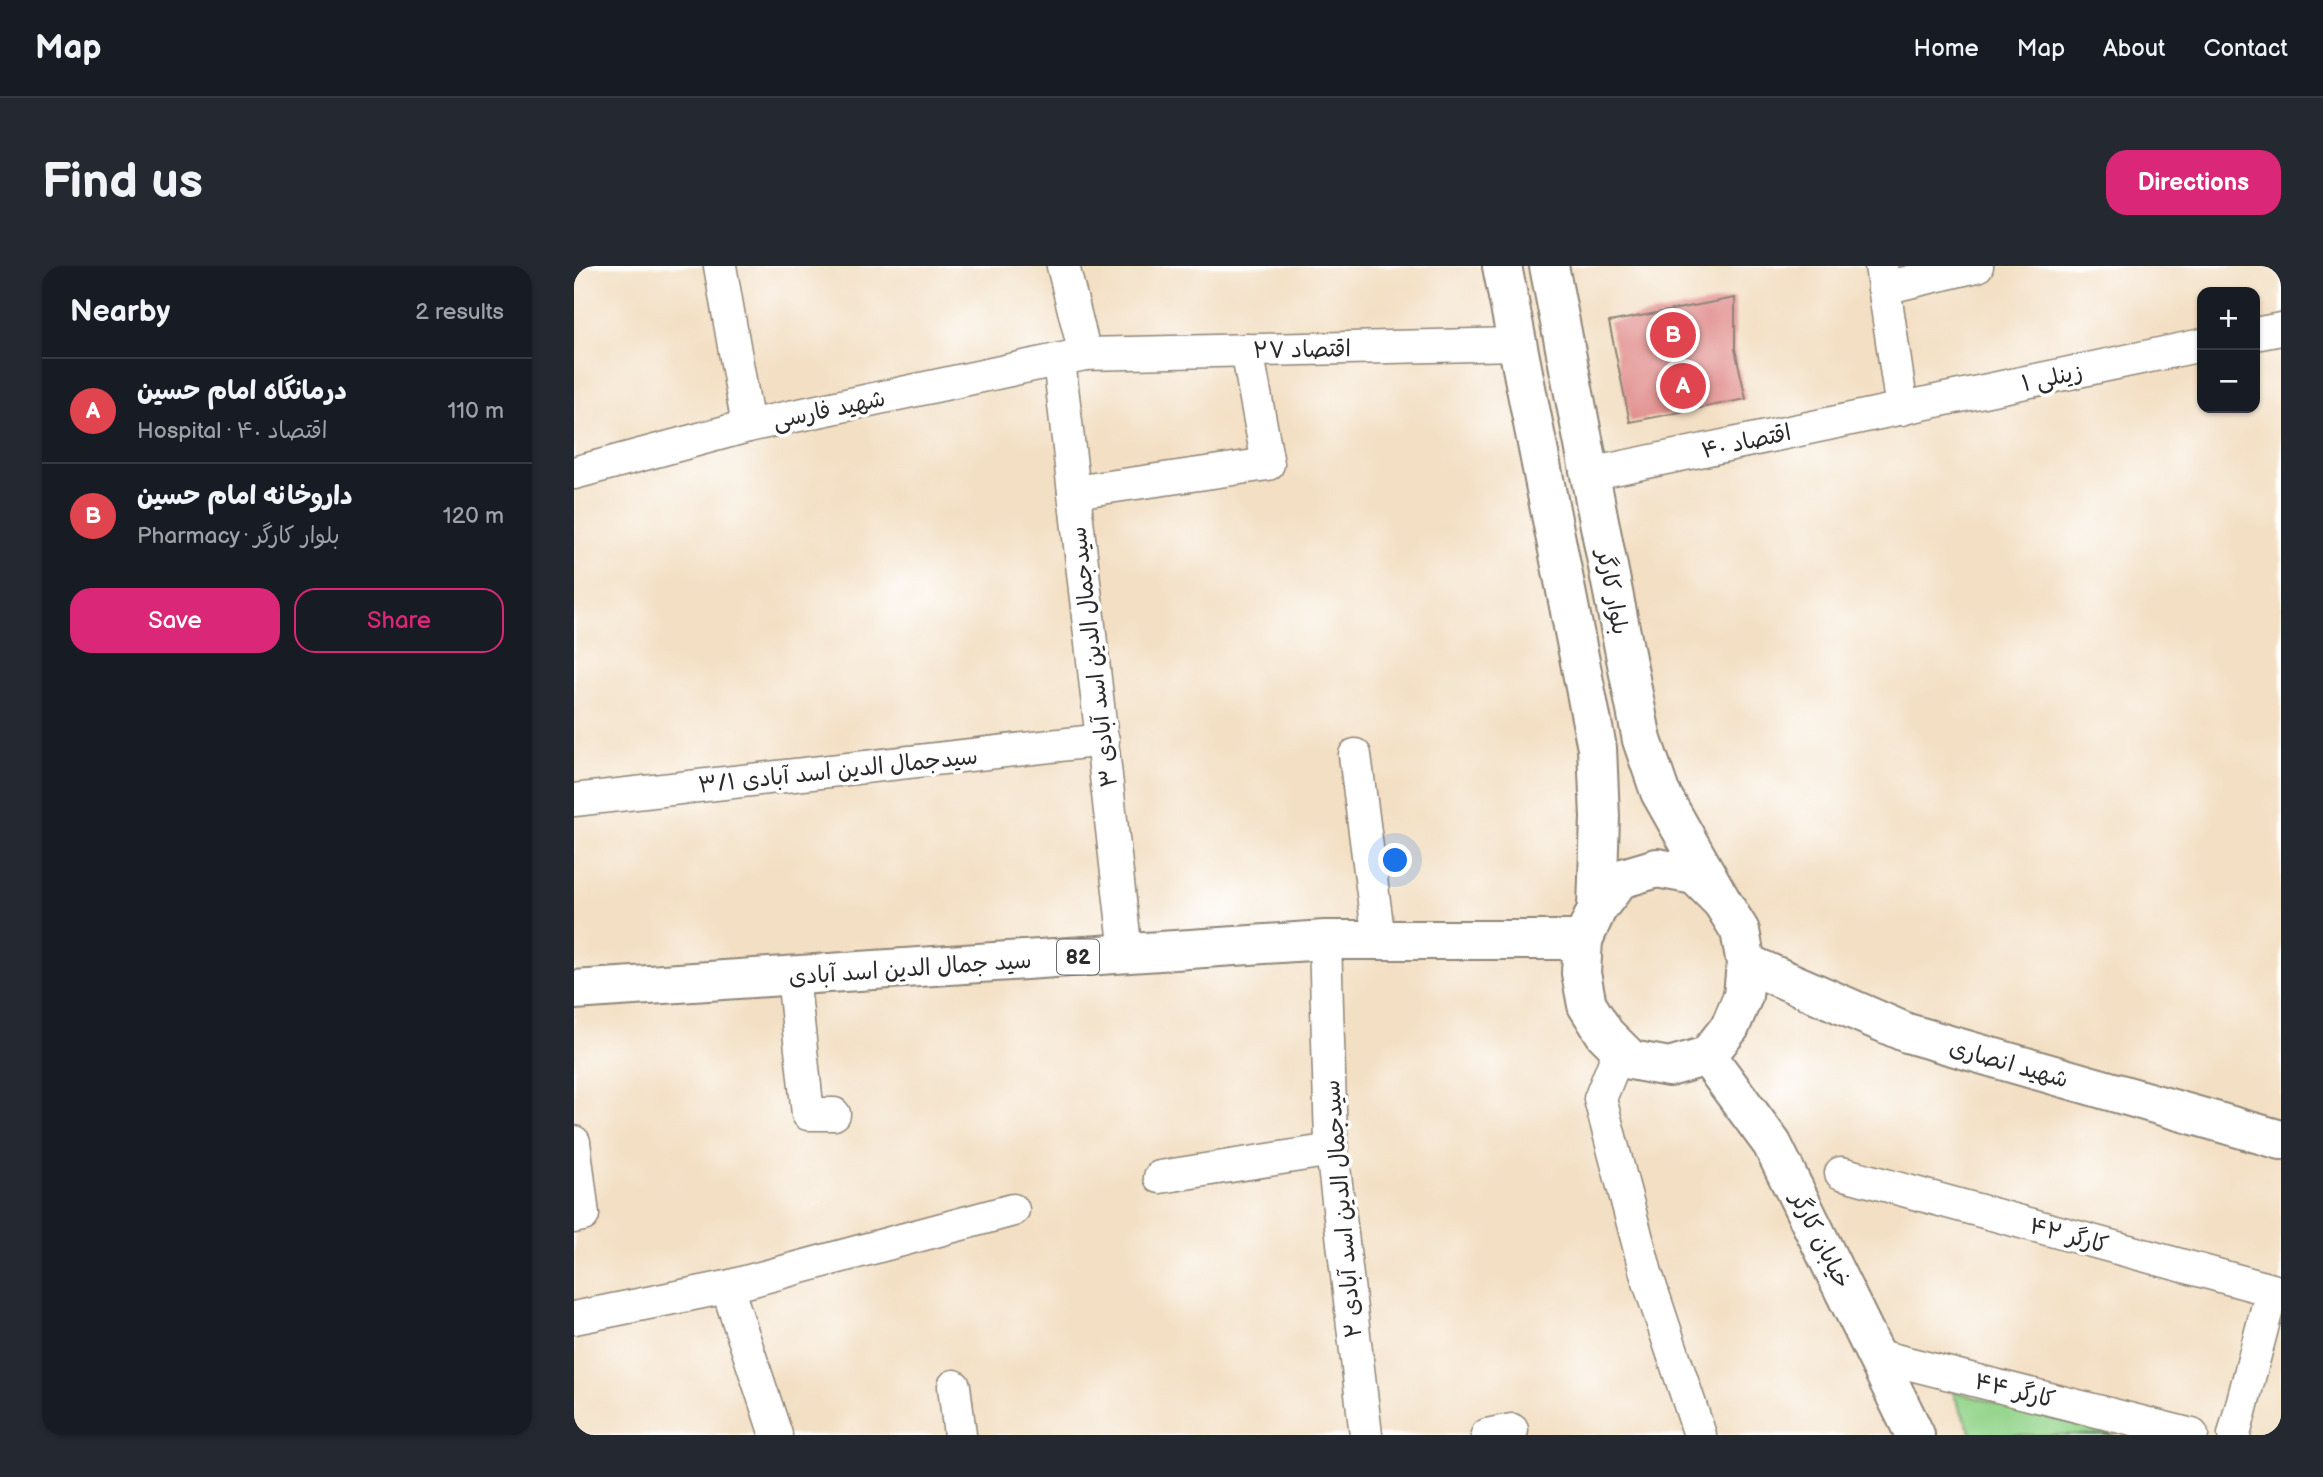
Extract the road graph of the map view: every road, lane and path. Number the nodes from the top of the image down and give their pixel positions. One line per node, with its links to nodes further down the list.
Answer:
1 (719, 266): 14 (street)
2 (1063, 266): 12 (street, سیدجمال الدین اسد آبادی ۳)
3 (1502, 266): 9 (main road, بلوار کارگر)
4 (1549, 266): 16 (main road, بلوار کارگر)
5 (1976, 266): 6 (street)
6 (1883, 277): 13 (street)
7 (2281, 328): 8 (street)
8 (2260, 333)
9 (1518, 344): 11 (street, اقتصاد ۲۷); 22 (main road, بلوار کارگر)
10 (2197, 346): 13 (street, زینلی ۱)
11 (1247, 350): 12 (street, اقتصاد ۲۷); 17 (street)
12 (1072, 357): 14 (street, شهید فارسی); 17 (street, سیدجمال الدین اسد آبادی ۳)
13 (1902, 409): 16 (street, اقتصاد ۴۰)
14 (748, 426): 15 (street, شهید فارسی)
15 (574, 473)
16 (1590, 474): 21 (main road, بلوار کارگر)
17 (1074, 492): 18 (street, سیدجمال الدین اسد آبادی ۳)
18 (1103, 740): 20 (street, سیدجمال الدین اسد آبادی ۳/۱); 25 (street, سیدجمال الدین اسد آبادی ۳)
19 (1355, 755): 24 (street)
20 (574, 800)
21 (1722, 902): 22 (main road); 26 (main road)
22 (1590, 925): 24 (main road, سید جمال الدین اسد آبادی / 82); 29 (main road)
23 (1325, 940): 24 (main road, سید جمال الدین اسد آبادی / 82); 25 (main road, سید جمال الدین اسد آبادی / 82); 34 (street, سیدجمال الدین اسد آبادی ۲)
24 (1379, 940)
25 (1126, 953): 27 (main road, سید جمال الدین اسد آبادی / 82)
26 (1745, 963): 30 (main road); 32 (main road, شهید انصاری)
27 (793, 976): 28 (main road, سید جمال الدین اسد آبادی / 82); 31 (street)
28 (574, 990)
29 (1620, 1049): 30 (main road); 47 (street)
30 (1707, 1056): 42 (main road, خیابان کارگر)
31 (834, 1114)
32 (2281, 1140)
33 (574, 1142): 38 (street)
34 (1332, 1150): 36 (street); 46 (street, سیدجمال الدین اسد آبادی ۲)
35 (1841, 1173): 41 (street, کارگر ۴۲)
36 (1160, 1177)
37 (1013, 1210): 39 (street)
38 (579, 1216)
39 (727, 1287): 40 (street); 44 (street)
40 (574, 1318)
41 (2274, 1318): 50 (street)
42 (1879, 1356): 48 (main road, خیابان کارگر); 49 (street, کارگر ۴۴)
43 (954, 1386): 45 (street)
44 (776, 1435)
45 (960, 1435)
46 (1366, 1435)
47 (1700, 1435)
48 (1915, 1435)
49 (2192, 1435)
50 (2234, 1435)

